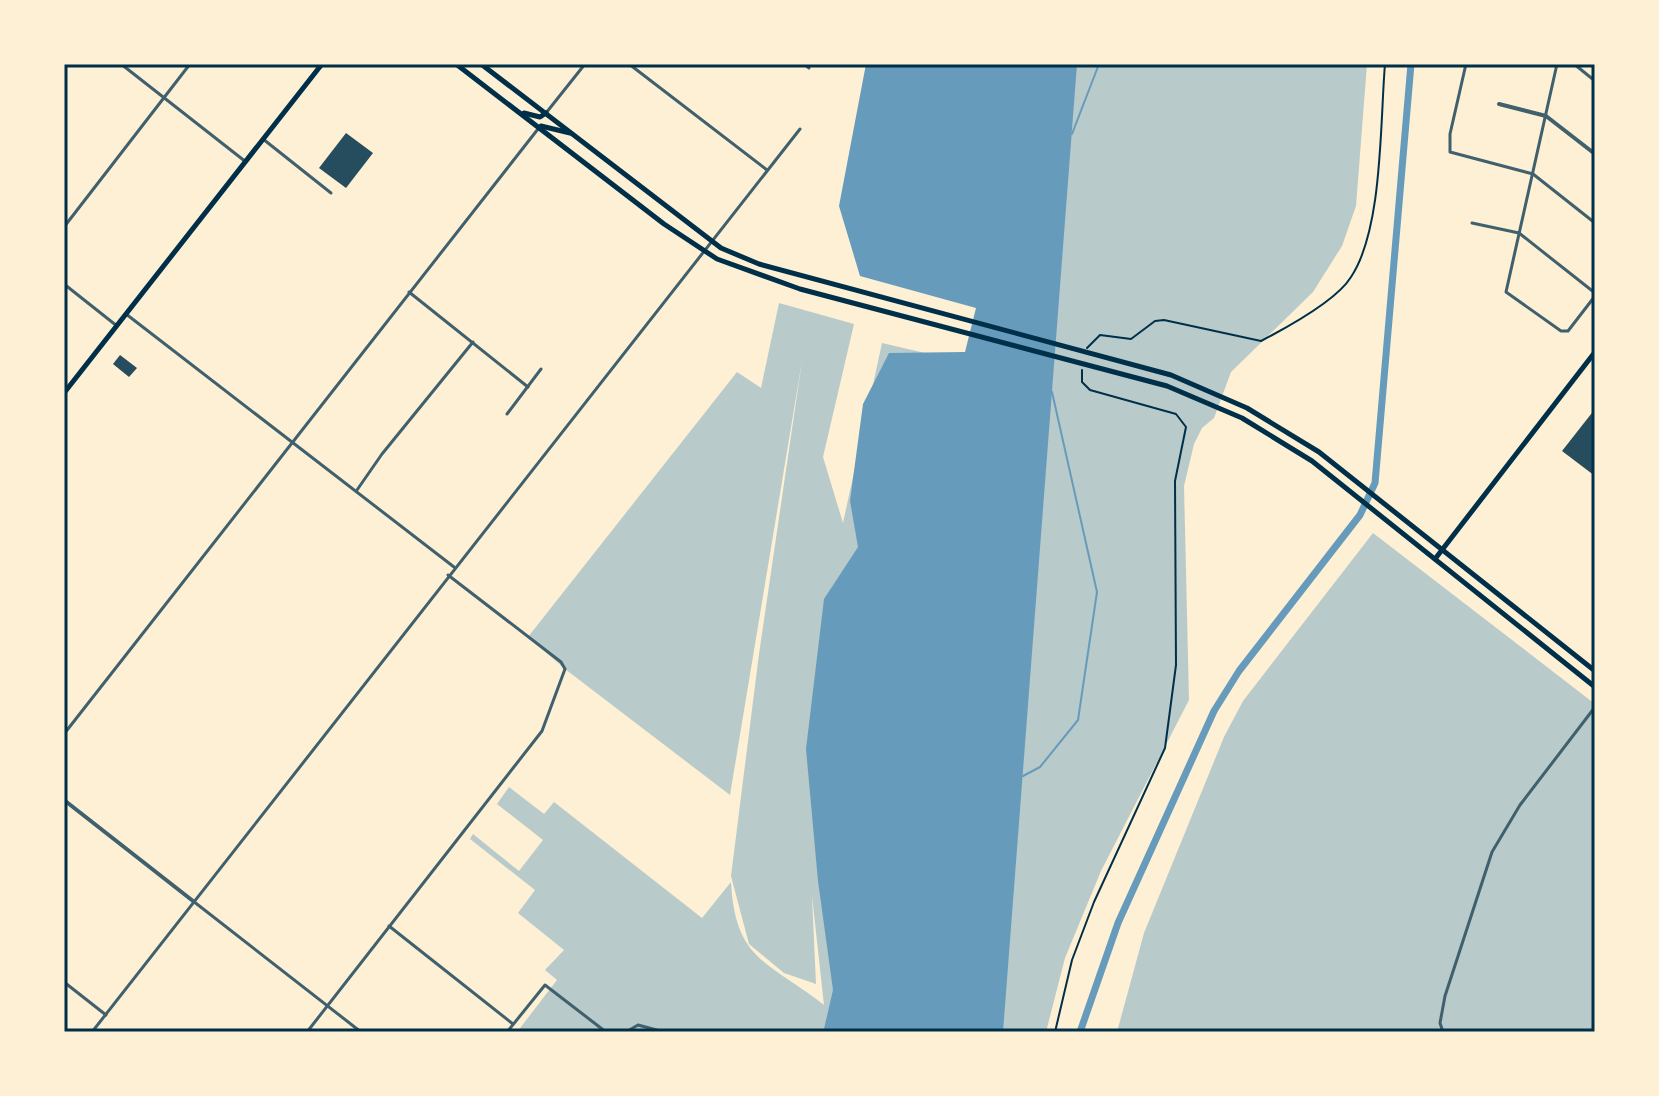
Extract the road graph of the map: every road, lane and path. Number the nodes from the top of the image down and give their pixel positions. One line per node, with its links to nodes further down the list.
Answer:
1 (121, 64): 15 (street)
2 (190, 64): 15 (street)
3 (322, 64): 23 (main road)
4 (456, 64): 17 (main road)
5 (481, 64): 18 (main road)
6 (585, 64): 18 (street)
7 (629, 64): 26 (street)
8 (804, 64): 13 (street)
9 (1385, 64): 70 (path)
10 (1466, 64): 27 (street)
11 (1557, 64): 19 (street)
12 (1574, 64): 14 (street)
13 (809, 68)
14 (1595, 81)
15 (164, 98): 25 (street); 31 (street)
16 (1499, 104): 19 (street)
17 (520, 112): 18 (main road); 20 (main road)
18 (546, 113): 22 (main road)
19 (1546, 116): 24 (street); 27 (street)
20 (540, 127): 22 (main road); 34 (main road); 36 (street)
21 (800, 129): 26 (street)
22 (574, 135): 33 (main road)
23 (263, 139): 25 (main road); 28 (street)
24 (1595, 154)
25 (246, 162): 38 (main road)
26 (767, 170): 33 (street)
27 (1533, 174): 30 (street); 32 (street)
28 (331, 193)
29 (1472, 223): 32 (street)
30 (1595, 223)
31 (64, 227)
32 (1519, 233): 37 (street); 37 (street)
33 (710, 240): 34 (street); 48 (main road)
34 (701, 251): 49 (main road); 50 (street)
35 (64, 284): 39 (street)
36 (409, 292): 40 (street); 46 (street)
37 (1595, 294)
38 (126, 314): 39 (main road); 46 (street)
39 (117, 326): 44 (main road)
40 (473, 342): 43 (street); 47 (street)
41 (1595, 352): 48 (main road)
42 (541, 369): 43 (street)
43 (528, 387): 45 (street)
44 (64, 393)
45 (507, 414)
46 (293, 442): 47 (street); 55 (street)
47 (356, 491): 50 (street)
48 (1442, 549): 49 (main road); 52 (main road)
49 (1435, 559): 53 (main road)
50 (454, 567): 51 (street)
51 (448, 575): 57 (street); 58 (street)
52 (1595, 671)
53 (1595, 687)
54 (1595, 707): 71 (street)
55 (64, 734)
56 (64, 800): 57 (street)
57 (193, 901): 60 (street); 61 (street)
58 (389, 926): 60 (street); 62 (street)
59 (64, 982): 61 (street)
60 (328, 1005): 64 (street); 65 (street)
61 (106, 1015): 63 (street)
62 (513, 1024): 66 (street); 67 (street)
63 (92, 1032)
64 (307, 1032)
65 (361, 1032)
66 (507, 1032)
67 (606, 1032)
68 (626, 1032): 69 (street)
69 (664, 1032)
70 (1055, 1032)
71 (1443, 1032)

